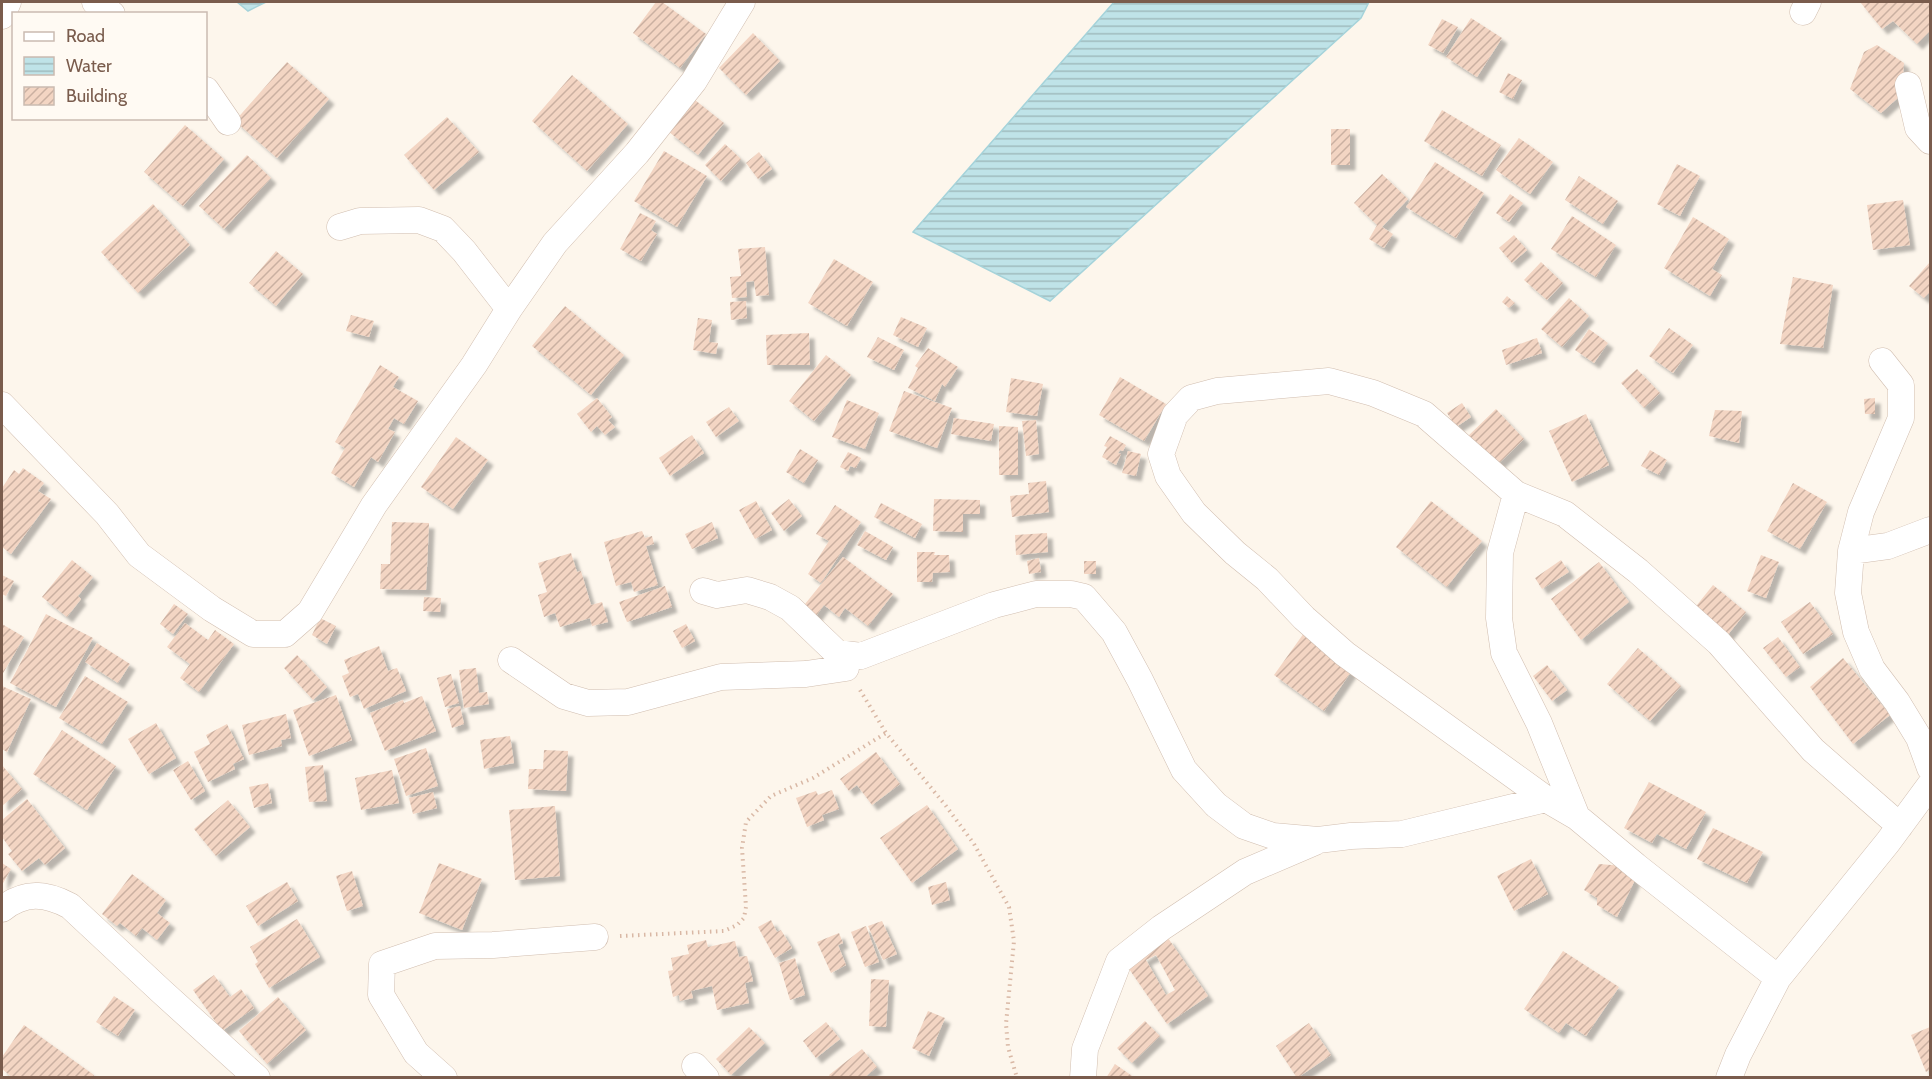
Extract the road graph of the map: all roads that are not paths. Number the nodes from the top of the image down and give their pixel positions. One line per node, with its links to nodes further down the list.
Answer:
1 (95, 2): 3 (street)
2 (742, 2): 9 (street)
3 (109, 12)
4 (1908, 85): 7 (street)
5 (207, 91): 6 (street)
6 (228, 122)
7 (1930, 141)
8 (340, 227): 9 (street)
9 (509, 309): 11 (street)
10 (1882, 361): 14 (street)
11 (2, 405)
12 (1516, 494): 20 (street); 21 (street); 22 (street)
13 (1930, 530): 14 (street)
14 (1851, 551): 18 (street)
15 (703, 591): 23 (street)
16 (510, 660): 17 (street)
17 (846, 668)
18 (1930, 768)
19 (1930, 785): 22 (street)
20 (1546, 799): 21 (street); 23 (street)
21 (1577, 817): 26 (street)
22 (1900, 826): 26 (street)
23 (1318, 840): 29 (street)
24 (2, 909): 27 (street)
25 (595, 937): 28 (street)
26 (1778, 978): 30 (street)
27 (257, 1077)
28 (444, 1077)
29 (1083, 1077)
30 (1729, 1077)

